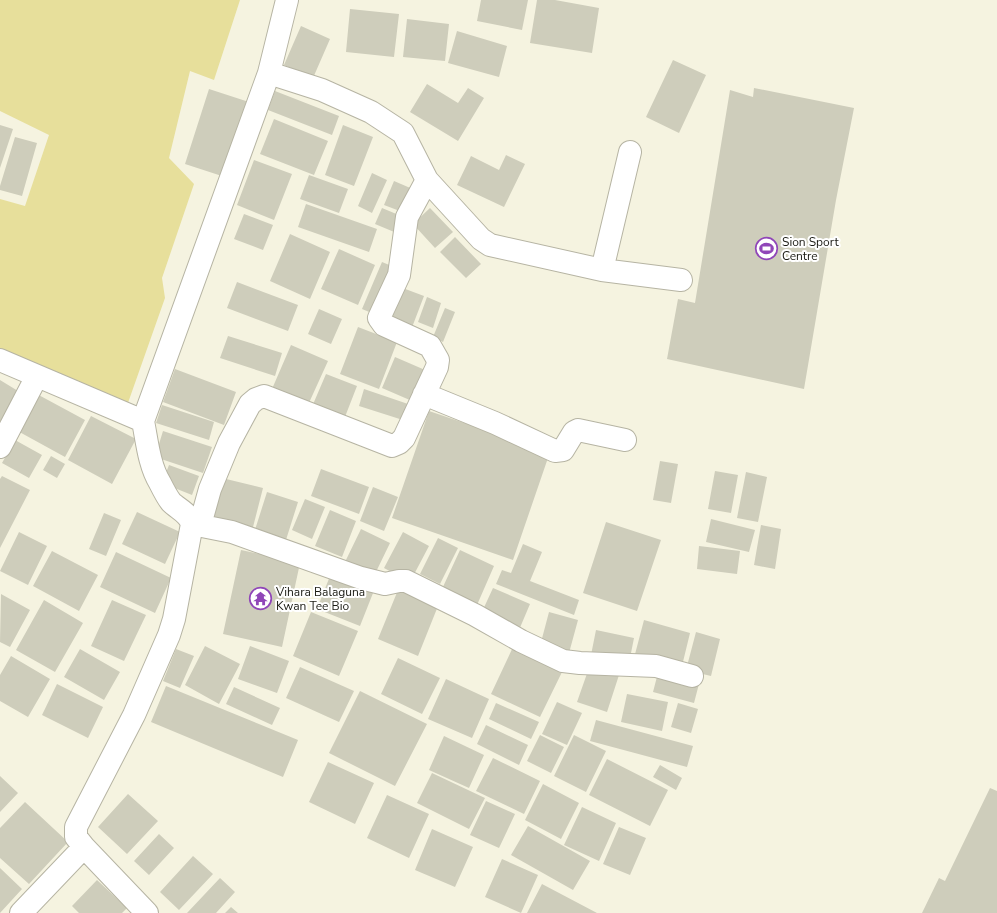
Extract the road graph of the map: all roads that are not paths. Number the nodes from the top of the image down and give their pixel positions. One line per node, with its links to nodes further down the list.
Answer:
1 (287, 0): 2 (street)
2 (269, 72): 4 (street); 10 (street)
3 (630, 152): 5 (street)
4 (427, 180): 5 (street); 9 (street)
5 (602, 270): 6 (street)
6 (681, 280)
7 (0, 360): 8 (street)
8 (37, 376): 10 (street); 12 (street)
9 (424, 394): 11 (street); 13 (street)
10 (143, 421): 13 (street)
11 (625, 440)
12 (0, 447)
13 (196, 524): 14 (street); 15 (street)
14 (692, 676)
15 (84, 847): 16 (street); 17 (street)
16 (21, 913)
17 (147, 913)

